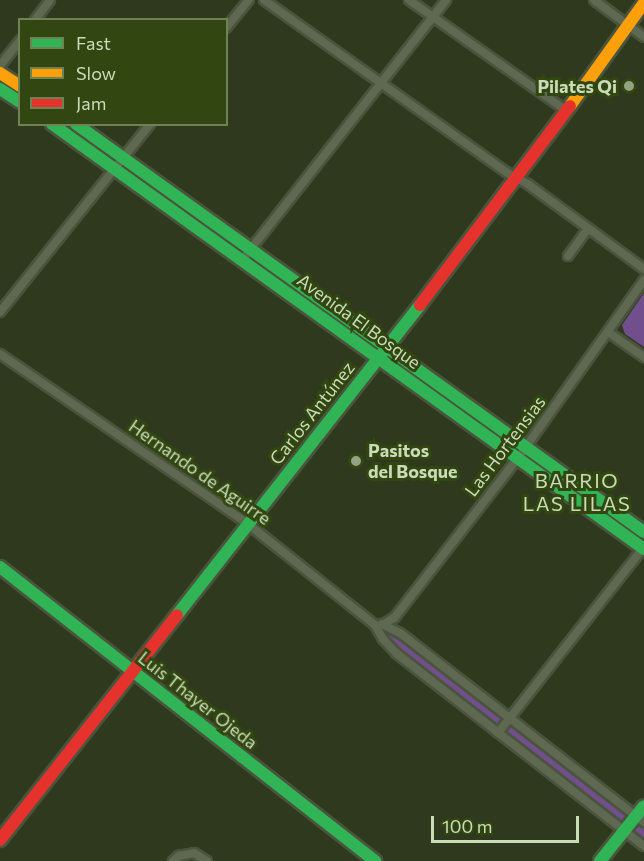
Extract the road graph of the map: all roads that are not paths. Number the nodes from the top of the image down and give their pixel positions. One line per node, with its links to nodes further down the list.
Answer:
1 (50, 0): 9 (street)
2 (249, 0): 10 (street)
3 (264, 0): 16 (street)
4 (409, 0): 8 (street)
5 (446, 0): 8 (street)
6 (594, 0): 11 (street)
7 (644, 3): 11 (street, Carlos Antúnez)
8 (432, 16): 16 (street); 20 (street)
9 (36, 18)
10 (228, 26)
11 (629, 26): 12 (street); 20 (street, Carlos Antúnez)
12 (644, 37)
13 (18, 43): 14 (street)
14 (0, 66)
15 (0, 73): 17 (street)
16 (382, 81): 25 (street); 27 (street)
17 (18, 85)
18 (0, 89): 19 (street)
19 (18, 101)
20 (567, 111): 25 (street, Carlos Antúnez)
21 (56, 126): 24 (street, Avenida El Bosque)
22 (78, 126): 24 (street, Avenida El Bosque)
23 (148, 126): 24 (street)
24 (119, 162): 27 (street, Avenida El Bosque); 29 (street, Avenida El Bosque); 32 (street)
25 (516, 177): 26 (street); 34 (street, Carlos Antúnez)
26 (588, 228): 28 (street); 30 (street)
27 (251, 249): 29 (street); 34 (street, Avenida El Bosque)
28 (568, 256)
29 (243, 260): 37 (street, Avenida El Bosque)
30 (644, 269)
31 (644, 280): 33 (street, Las Hortensias)
32 (0, 312)
33 (608, 332): 36 (street); 38 (street, Las Hortensias)
34 (387, 347): 37 (street, Carlos Antúnez); 38 (street, Avenida El Bosque)
35 (0, 354): 40 (street, Hernando de Aguirre)
36 (644, 357)
37 (379, 358): 39 (street, Avenida El Bosque); 40 (street, Carlos Antúnez)
38 (526, 447): 39 (street, Las Hortensias); 41 (street, Avenida El Bosque)
39 (518, 458): 42 (street, Avenida El Bosque); 44 (street, Las Hortensias)
40 (249, 524): 44 (street, Hernando de Aguirre); 45 (street, Carlos Antúnez)
41 (644, 532)
42 (644, 548): 46 (street)
43 (0, 567): 45 (street, Luis Thayer Ojeda)
44 (380, 624): 46 (street, Hernando de Aguirre); 47 (street, Hernando de Aguirre)
45 (132, 672): 50 (street, Carlos Antúnez); 54 (street, Luis Thayer Ojeda)
46 (510, 718): 47 (street); 48 (street, Hernando de Aguirre)
47 (498, 733): 49 (street, Hernando de Aguirre)
48 (641, 814): 49 (street)
49 (624, 831): 51 (street, Hernando de Aguirre); 55 (street)
50 (0, 840)
51 (644, 846)
52 (173, 861): 53 (street)
53 (207, 861)
54 (375, 861)
55 (600, 861)

